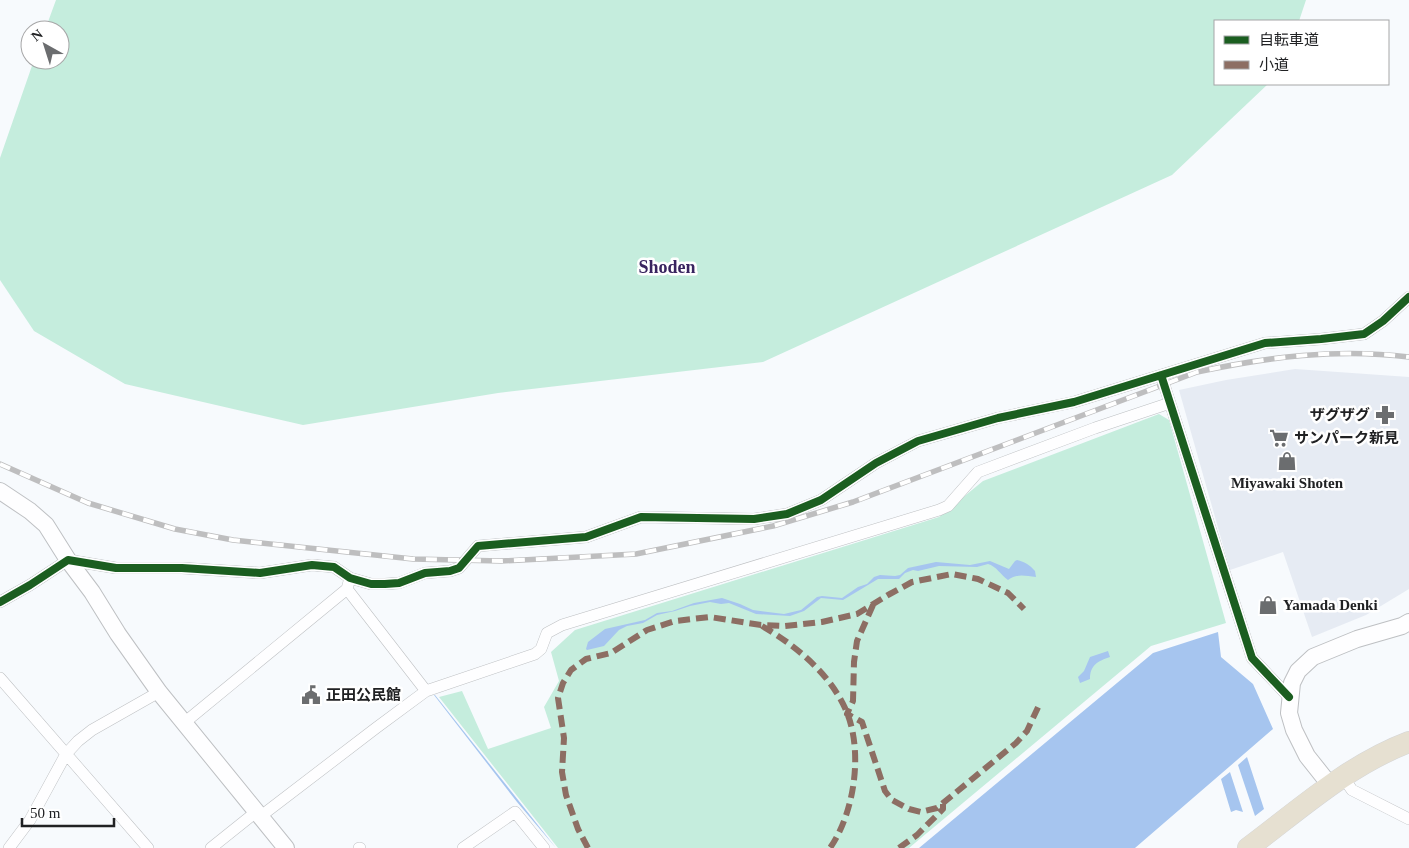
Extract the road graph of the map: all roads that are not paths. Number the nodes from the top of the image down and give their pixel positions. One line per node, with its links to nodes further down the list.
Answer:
1 (1409, 297): 2 (street)
2 (1162, 375): 3 (street); 6 (street)
3 (1170, 403): 10 (street); 12 (street)
4 (0, 492): 5 (street)
5 (68, 560): 6 (street); 7 (street); 11 (street)
6 (348, 583): 10 (street); 13 (street)
7 (0, 602)
8 (1409, 622): 12 (street)
9 (0, 678): 15 (street)
10 (426, 691): 17 (street)
11 (159, 692): 13 (street); 15 (street)
12 (1289, 697): 16 (street)
13 (184, 722): 17 (street)
14 (1409, 742): 16 (highway)
15 (66, 754): 19 (street); 20 (street)
16 (1336, 781): 18 (street); 25 (highway)
17 (259, 814): 21 (street); 22 (street)
18 (1409, 819)
19 (9, 848)
20 (148, 848)
21 (211, 848)
22 (286, 848)
23 (464, 848): 24 (street)
24 (544, 848)
25 (1248, 848)

